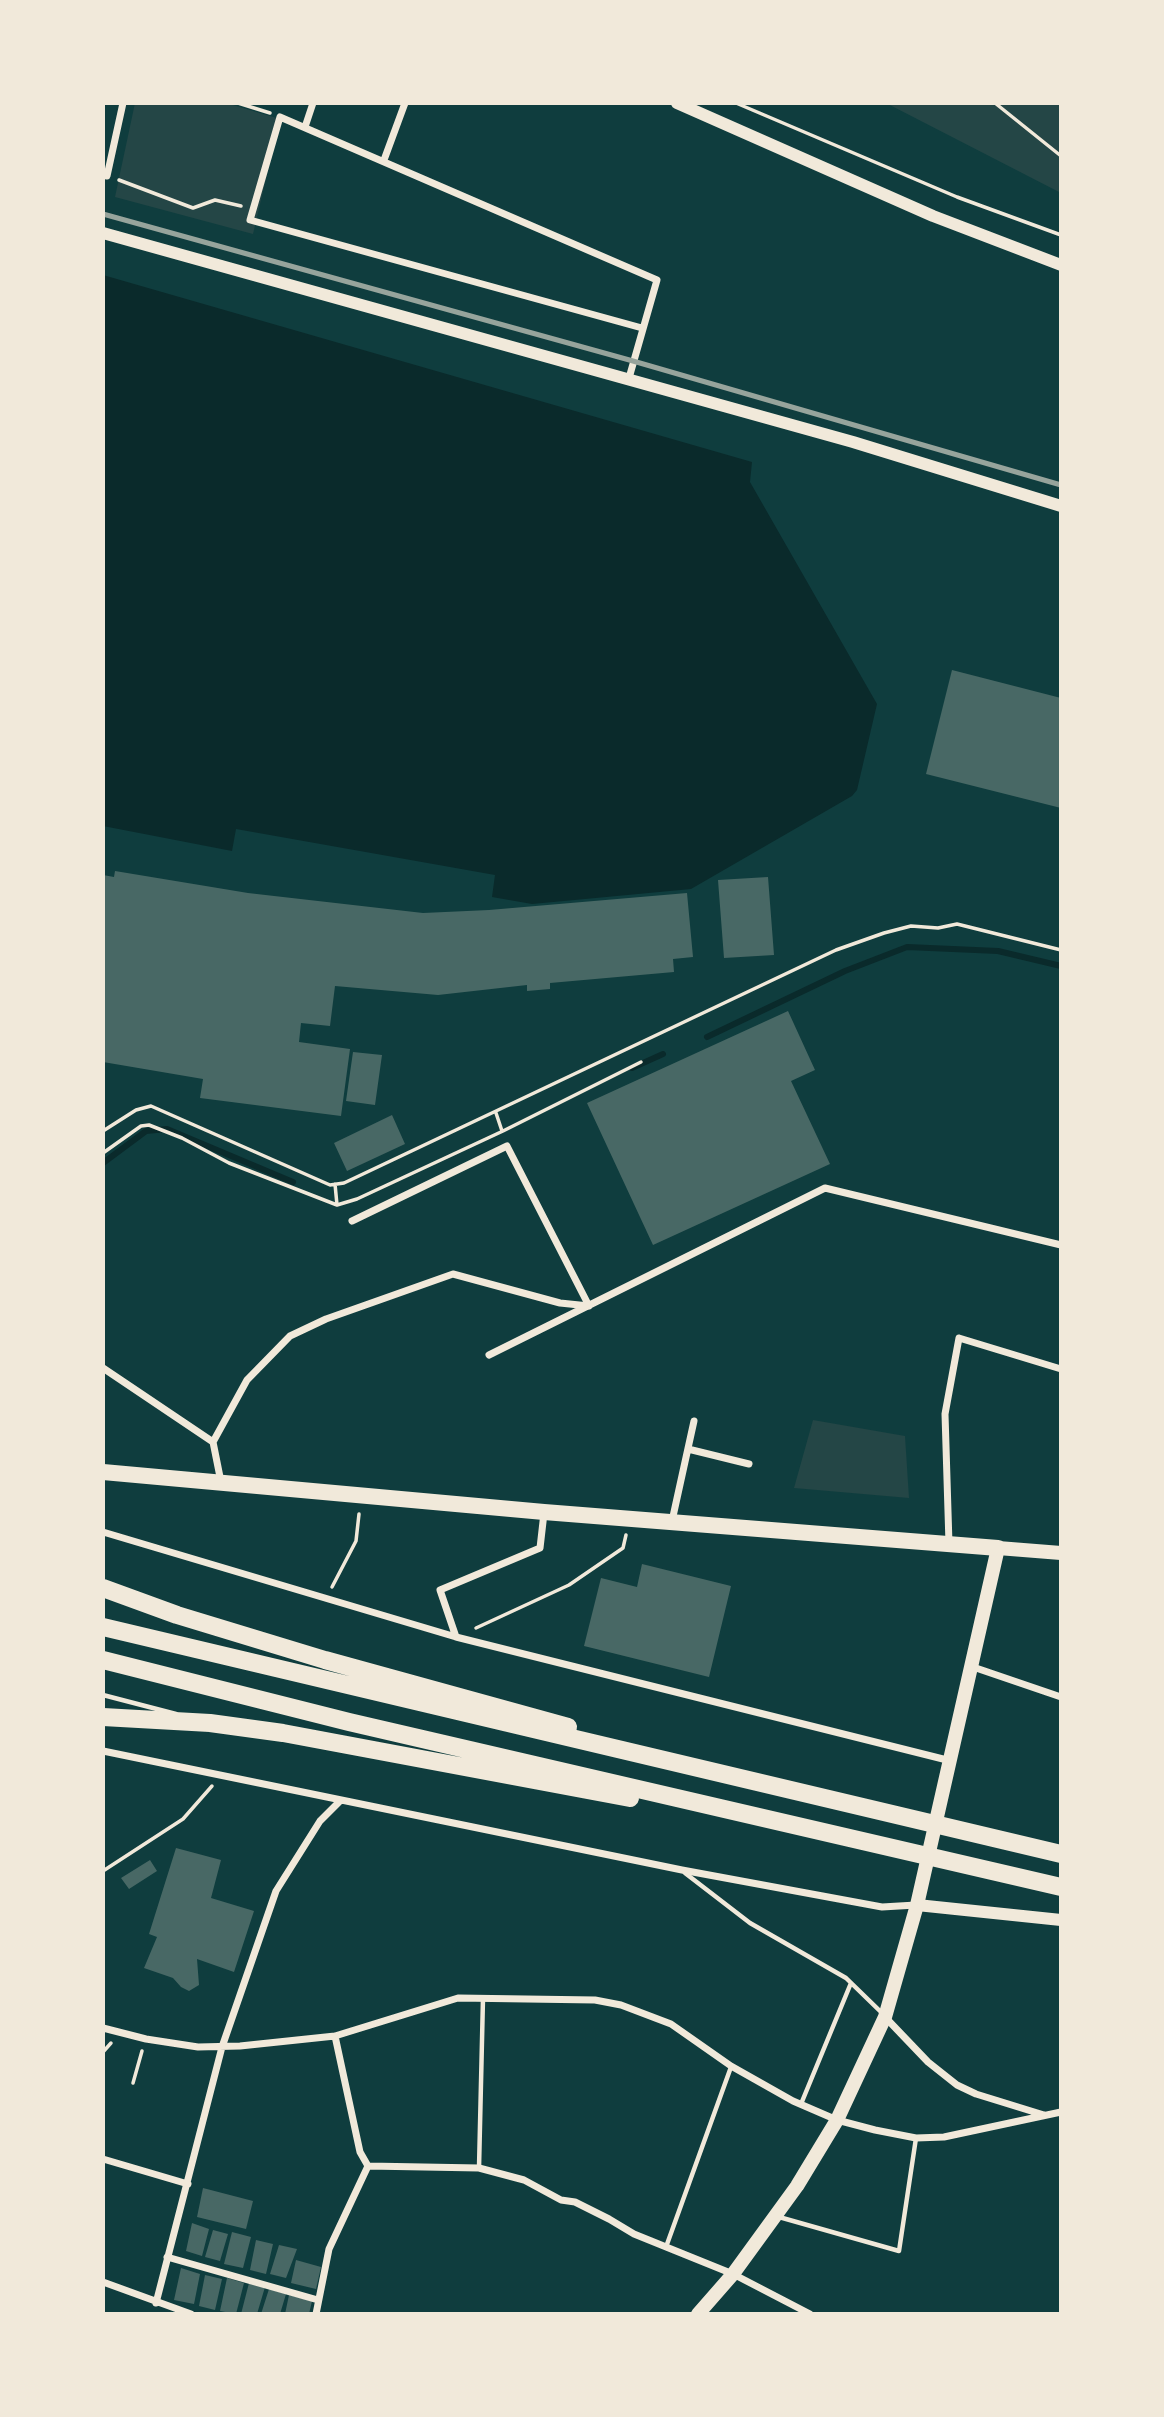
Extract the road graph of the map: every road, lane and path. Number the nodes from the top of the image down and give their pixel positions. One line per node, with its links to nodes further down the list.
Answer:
1 (123, 103): 12 (street)
2 (238, 103): 8 (path)
3 (313, 103): 9 (street)
4 (405, 103): 11 (street)
5 (677, 103): 16 (street)
6 (736, 103): 15 (path)
7 (995, 103): 10 (path)
8 (280, 117): 9 (street); 13 (street)
9 (305, 127): 11 (street)
10 (1061, 156)
11 (384, 160): 17 (street)
12 (105, 175): 13 (path)
13 (253, 209): 17 (street)
14 (103, 233): 18 (street)
15 (1061, 235)
16 (1061, 265)
17 (642, 328): 18 (street)
18 (629, 378): 19 (street)
19 (1061, 506)
20 (1061, 950): 22 (path)
21 (641, 1062): 24 (path)
22 (496, 1113): 24 (path); 27 (path)
23 (103, 1131): 27 (path)
24 (503, 1131): 25 (path); 28 (path)
25 (507, 1146): 29 (street); 31 (street)
26 (103, 1153): 28 (path)
27 (335, 1184): 28 (path)
28 (337, 1205)
29 (352, 1222)
30 (1061, 1245): 31 (street)
31 (589, 1306): 32 (street); 36 (street)
32 (489, 1355)
33 (103, 1368): 36 (street)
34 (1061, 1369): 46 (street)
35 (694, 1421): 37 (street)
36 (213, 1442): 40 (street)
37 (688, 1449): 38 (street); 44 (street)
38 (749, 1464)
39 (103, 1472): 40 (main road)
40 (221, 1482): 41 (main road)
41 (361, 1495): 42 (main road); 50 (path)
42 (544, 1512): 43 (main road); 52 (street)
43 (630, 1518): 44 (main road); 52 (path)
44 (671, 1522): 46 (main road)
45 (103, 1532): 50 (street)
46 (949, 1544): 47 (main road)
47 (998, 1548): 48 (main road); 54 (main road)
48 (1061, 1553)
49 (103, 1591): 62 (highway)
50 (326, 1598): 52 (street)
51 (103, 1627): 62 (highway)
52 (456, 1637): 60 (street)
53 (103, 1660): 64 (highway)
54 (973, 1667): 56 (street); 60 (main road)
55 (103, 1695): 58 (lane)
56 (1061, 1697)
57 (103, 1717): 58 (highway)
58 (210, 1723): 64 (highway)
59 (103, 1751): 61 (street)
60 (952, 1762): 69 (main road)
61 (221, 1777): 63 (street); 67 (path)
62 (831, 1799): 65 (highway)
63 (340, 1802): 66 (street); 77 (street)
64 (837, 1835): 68 (highway)
65 (1061, 1854)
66 (682, 1870): 69 (street); 71 (lane)
67 (103, 1871)
68 (1061, 1887)
69 (917, 1905): 70 (street); 73 (main road)
70 (1061, 1920)
71 (851, 1982): 73 (lane); 80 (lane)
72 (483, 1996): 75 (street); 78 (street); 87 (lane)
73 (885, 2017): 82 (street); 83 (main road)
74 (103, 2028): 76 (street)
75 (335, 2036): 77 (street); 86 (street)
76 (146, 2039): 77 (street); 79 (path)
77 (222, 2047): 88 (street)
78 (731, 2066): 80 (street); 90 (lane)
79 (133, 2083)
80 (801, 2105): 83 (street)
81 (1061, 2112): 82 (street)
82 (1045, 2115): 84 (street)
83 (837, 2120): 84 (street); 89 (main road)
84 (916, 2138): 89 (lane)
85 (103, 2159): 88 (street)
86 (368, 2166): 87 (street); 94 (street)
87 (479, 2168): 90 (street)
88 (188, 2184): 91 (street)
89 (776, 2216): 92 (main road)
90 (666, 2247): 92 (street)
91 (167, 2257): 94 (street); 95 (street)
92 (733, 2274): 98 (main road); 99 (street)
93 (103, 2282): 95 (street)
94 (318, 2300): 97 (street)
95 (156, 2303): 96 (street)
96 (191, 2314)
97 (316, 2314)
98 (698, 2314)
99 (810, 2314)

